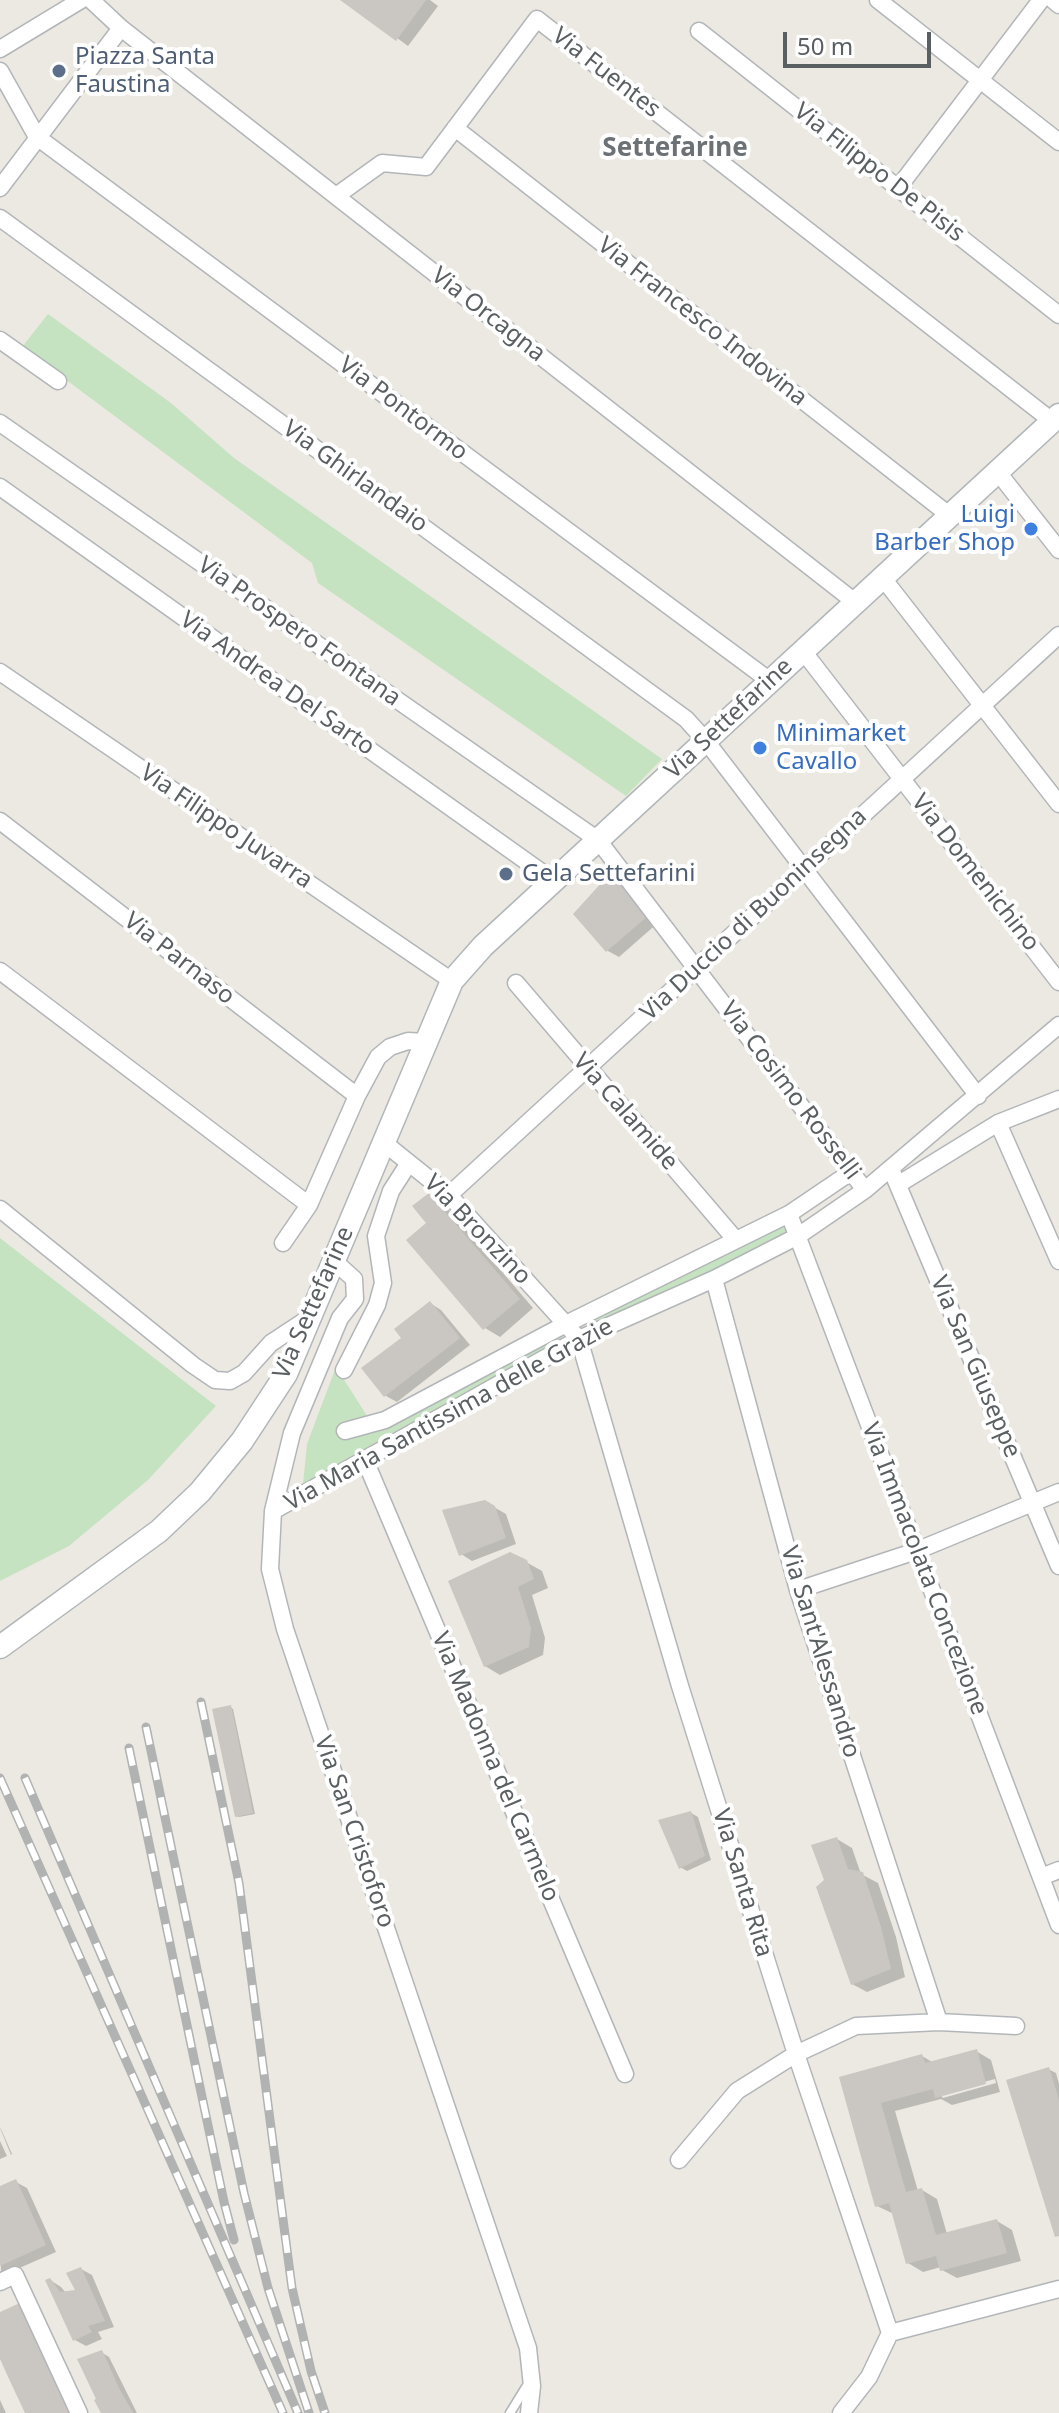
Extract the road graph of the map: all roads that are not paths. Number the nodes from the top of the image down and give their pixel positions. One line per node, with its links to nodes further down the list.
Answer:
1 (81, 0): 9 (street)
2 (91, 0): 7 (street)
3 (878, 0): 11 (street)
4 (1041, 0): 11 (street)
5 (1053, 0): 6 (street)
6 (1059, 5)
7 (121, 28): 13 (street); 17 (street, Via Orcagna)
8 (699, 31): 16 (street, Via Filippo De Pisis)
9 (0, 49)
10 (0, 71): 13 (street)
11 (980, 80): 14 (street); 16 (street)
12 (455, 128): 17 (street, Via Fuentes); 22 (street, Via Fuentes); 26 (street, Via Francesco Indovina)
13 (37, 137): 15 (street); 33 (street, Via Pontormo)
14 (1059, 142)
15 (0, 188)
16 (898, 188): 19 (street, Via Filippo De Pisis)
17 (336, 196): 29 (street, Via Orcagna)
18 (0, 218): 35 (street, Via Ghirlandaio)
19 (1059, 315)
20 (0, 340): 21 (street)
21 (58, 381)
22 (1056, 418): 24 (street, Via Settefarine)
23 (0, 423): 39 (street, Via Prospero Fontana)
24 (997, 471): 26 (street, Via Settefarine); 27 (street)
25 (0, 487): 41 (street, Via Andrea Del Sarto)
26 (949, 515): 28 (street, Via Settefarine)
27 (1059, 550)
28 (882, 577): 29 (street, Via Settefarine); 34 (street)
29 (855, 602): 31 (street, Via Settefarine)
30 (1059, 635): 34 (street, Via Duccio di Buoninsegna)
31 (803, 651): 33 (street, Via Settefarine); 36 (street, Via Domenichino)
32 (0, 672): 44 (street, Via Filippo Juvarra)
33 (770, 681): 35 (street, Via Settefarine)
34 (982, 706): 36 (street, Via Duccio di Buoninsegna); 37 (street)
35 (706, 741): 39 (street, Via Settefarine); 40 (street, Via Ghirlandaio)
36 (902, 779): 40 (street, Via Duccio di Buoninsegna); 45 (street, Via Domenichino)
37 (1059, 804)
38 (0, 821): 50 (street, Via Parnaso)
39 (598, 840): 41 (street, Via Settefarine); 42 (street, Via Cosimo Rosselli)
40 (804, 869): 42 (street, Via Duccio di Buoninsegna); 51 (street, Via Ghirlandaio)
41 (554, 881): 44 (street, Via Settefarine)
42 (697, 968): 49 (street, Via Duccio di Buoninsegna); 56 (street, Via Cosimo Rosselli)
43 (0, 971): 60 (street)
44 (452, 981): 48 (street, Via Settefarine)
45 (1059, 982)
46 (516, 983): 49 (street, Via Calamide)
47 (1059, 1025): 51 (street, Via Maria Santissima delle Grazie)
48 (425, 1042): 50 (street, Via Settefarine); 54 (street, Via Settefarine)
49 (588, 1068): 59 (street, Via Duccio di Buoninsegna); 64 (street, Via Calamide)
50 (357, 1096): 60 (street, Via Settefarine)
51 (978, 1096): 57 (street, Via Maria Santissima delle Grazie)
52 (1059, 1099): 53 (street, Via Maria Santissima delle Grazie)
53 (998, 1123): 57 (street, Via Maria Santissima delle Grazie); 67 (street)
54 (383, 1142): 55 (street, Via Bronzino); 66 (street, Via Settefarine)
55 (409, 1163): 59 (street, Via Bronzino); 72 (street)
56 (851, 1172): 58 (street, Via Cosimo Rosselli); 62 (street, Via Maria Santissima delle Grazie)
57 (895, 1176): 58 (street, Via Maria Santissima delle Grazie); 76 (street, Via San Giuseppe)
58 (865, 1190): 63 (street, Via Maria Santissima delle Grazie)
59 (449, 1195): 70 (street, Via Bronzino)
60 (309, 1205): 65 (street, Via Settefarine)
61 (0, 1209): 69 (street)
62 (789, 1214): 63 (street, Via Immacolata Concezione); 64 (street, Via Maria Santissima delle Grazie)
63 (798, 1236): 68 (street, Via Maria Santissima delle Grazie); 78 (street, Via Immacolata Concezione)
64 (735, 1239): 70 (street, Via Maria Santissima delle Grazie)
65 (283, 1243)
66 (334, 1261): 69 (street, Via Settefarine); 77 (street, Via San Cristoforo)
67 (1059, 1261)
68 (714, 1279): 71 (street, Via Maria Santissima delle Grazie); 80 (street, Via Sant'Alessandro)
69 (311, 1318): 81 (street, Via Settefarine)
70 (566, 1324): 71 (street, Via Bronzino); 73 (street)
71 (579, 1339): 74 (street, Via Maria Santissima delle Grazie); 87 (street, Via Santa Rita)
72 (344, 1370)
73 (345, 1431)
74 (365, 1460): 77 (street, Via Maria Santissima delle Grazie); 88 (street, Via Madonna del Carmelo)
75 (1059, 1492): 76 (street)
76 (1032, 1504): 78 (street); 79 (street, Via San Giuseppe)
77 (273, 1511): 93 (street, Via San Cristoforo)
78 (916, 1551): 80 (street); 83 (street, Via Immacolata Concezione)
79 (1059, 1566)
80 (798, 1590): 85 (street, Via Sant'Alessandro)
81 (0, 1647)
82 (1059, 1870): 83 (street)
83 (1041, 1877): 84 (street, Via Immacolata Concezione)
84 (1059, 1925)
85 (939, 2022): 86 (street); 87 (street)
86 (1016, 2026)
87 (796, 2054): 89 (street); 92 (street, Via Santa Rita)
88 (625, 2074)
89 (679, 2160)
90 (0, 2282): 94 (street)
91 (1059, 2289): 92 (street)
92 (890, 2333): 97 (street)
93 (531, 2365): 95 (lane); 96 (street, Via San Cristoforo)
94 (79, 2413)
95 (510, 2413)
96 (529, 2413)
97 (841, 2413)

